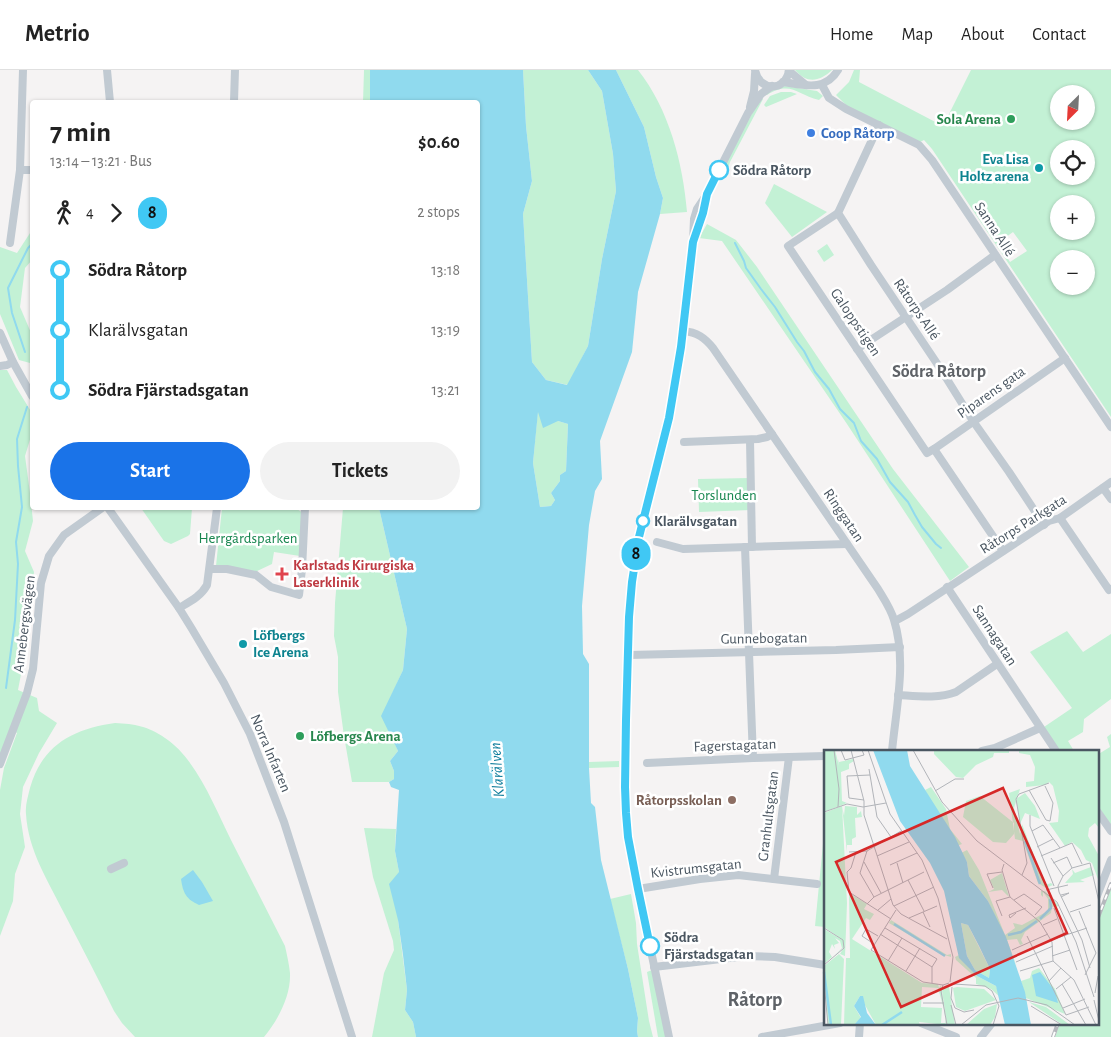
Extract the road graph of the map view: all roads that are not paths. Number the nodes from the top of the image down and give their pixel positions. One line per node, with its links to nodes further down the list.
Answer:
1 (23, 70): 15 (street)
2 (107, 70): 11 (street)
3 (235, 70): 12 (street)
4 (789, 70): 7 (street); 8 (street)
5 (838, 70): 9 (street)
6 (755, 71): 10 (street); 13 (street)
7 (783, 82): 8 (street); 10 (street)
8 (806, 85): 9 (street)
9 (822, 85): 14 (street, Sanna Allé)
10 (772, 86): 13 (street)
11 (110, 100)
12 (234, 100)
13 (748, 113): 21 (street)
14 (880, 126): 17 (street); 19 (street, Sanna Allé)
15 (20, 170): 16 (street); 18 (street)
16 (30, 170)
17 (838, 213): 20 (street, Råtorps Allé); 23 (street, Galoppstigen)
18 (10, 243)
19 (995, 255): 20 (street); 24 (street, Sanna Allé)
20 (906, 317): 23 (street); 28 (street, Råtorps Allé)
21 (683, 330): 30 (street, Ringgatan); 54 (street)
22 (0, 333): 25 (street)
23 (857, 350): 33 (street, Galoppstigen)
24 (1065, 358): 28 (street, Piparens gata); 29 (street, Sanna Allé)
25 (13, 362): 26 (street); 27 (street)
26 (0, 366)
27 (30, 392)
28 (973, 421): 33 (street, Piparens gata); 42 (street, Råtorps Allé)
29 (1111, 426)
30 (772, 434): 31 (street); 44 (street, Ringgatan)
31 (750, 440): 32 (street); 45 (street)
32 (684, 442)
33 (934, 449): 46 (street, Galoppstigen)
34 (1111, 482): 35 (street, Råtorps Parkgata)
35 (1103, 488): 36 (street); 41 (street, Råtorps Parkgata)
36 (1111, 499)
37 (99, 510): 65 (street, Annebergsvägen)
38 (109, 510): 50 (street, Norra Infarten)
39 (217, 510): 47 (street)
40 (305, 510): 47 (street)
41 (1060, 518): 42 (street, Råtorps Parkgata); 49 (street)
42 (1044, 525): 46 (street, Råtorps Parkgata)
43 (657, 542): 45 (street)
44 (847, 544): 45 (street); 51 (street, Ringgatan)
45 (749, 547): 53 (street)
46 (1003, 552): 48 (street, Råtorps Parkgata)
47 (210, 568): 50 (street)
48 (947, 587): 51 (street); 55 (street, Sannagatan)
49 (1111, 588)
50 (179, 608): 81 (street, Norra Infarten)
51 (894, 621): 52 (street, Ringgatan)
52 (900, 647): 53 (street, Gunnebogatan); 56 (street, Ringgatan)
53 (749, 652): 54 (street, Gunnebogatan); 63 (street)
54 (629, 655): 73 (street)
55 (998, 664): 56 (street); 57 (street, Sannagatan)
56 (898, 695): 58 (street, Ringgatan)
57 (1040, 728): 59 (street); 60 (street, Sannagatan)
58 (892, 750)
59 (987, 750)
60 (1055, 750)
61 (824, 756): 62 (street, Fagerstagatan)
62 (789, 757): 63 (street, Fagerstagatan); 71 (street, Granhultsgatan)
63 (753, 758): 64 (street, Fagerstagatan)
64 (646, 763)
65 (0, 764)
66 (1098, 812): 67 (street)
67 (1111, 831)
68 (1111, 860): 74 (street)
69 (124, 863): 70 (street)
70 (111, 869)
71 (774, 879): 72 (street, Kvistrumsgatan); 73 (street, Kvistrumsgatan)
72 (817, 884)
73 (638, 889): 76 (street)
74 (1098, 893)
75 (824, 965): 76 (street)
76 (654, 967): 82 (street)
77 (834, 1024): 83 (street)
78 (860, 1024): 84 (street)
79 (924, 1024): 85 (street)
80 (991, 1024): 86 (street)
81 (352, 1037)
82 (669, 1037)
83 (762, 1037)
84 (859, 1037)
85 (956, 1037)
86 (980, 1037)

